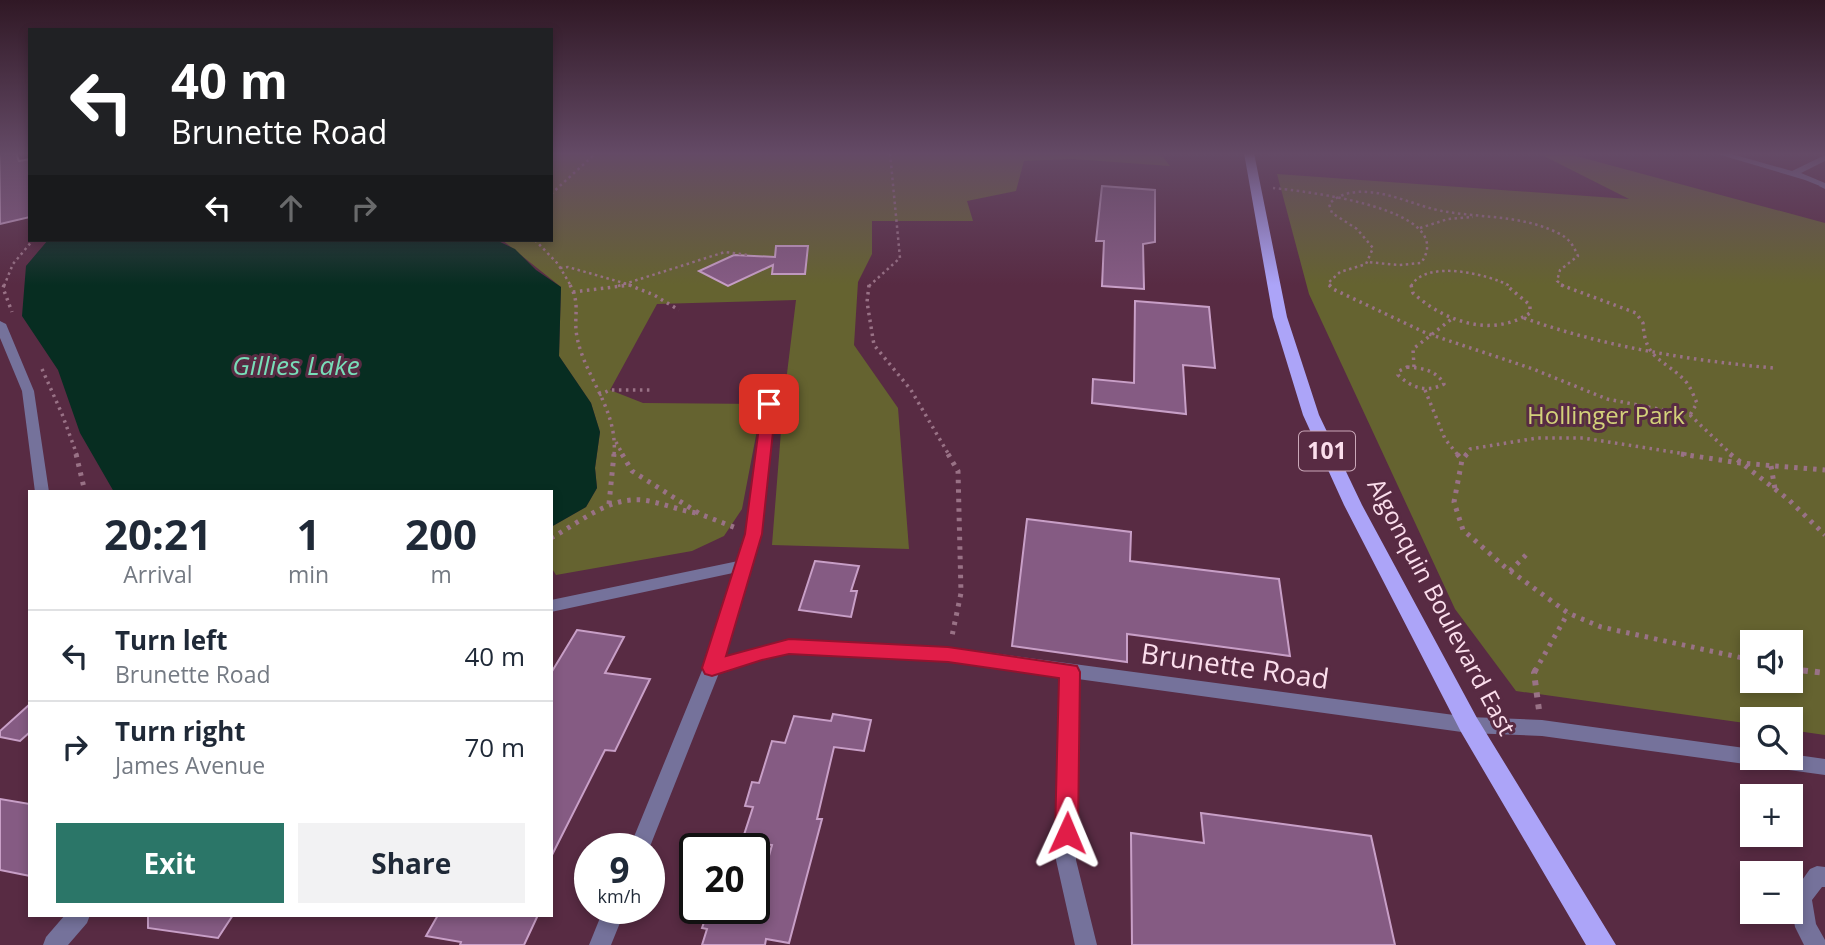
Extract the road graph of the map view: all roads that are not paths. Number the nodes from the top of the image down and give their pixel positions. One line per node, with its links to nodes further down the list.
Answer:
1 (1256, 197): 9 (main road, Algonquin Boulevard East / 101)
2 (0, 324): 4 (street)
3 (770, 396): 5 (street)
4 (42, 490)
5 (743, 565): 6 (street); 7 (street)
6 (553, 606)
7 (712, 668): 8 (street, Brunette Road); 13 (street)
8 (1070, 672): 9 (street, Brunette Road); 19 (street)
9 (1469, 726): 10 (street, Brunette Road); 20 (main road, Algonquin Boulevard East / 101)
10 (1740, 755)
11 (1803, 764): 12 (street)
12 (1825, 767)
13 (645, 833)
14 (1825, 877): 21 (street)
15 (77, 917): 17 (street)
16 (609, 924): 18 (street)
17 (54, 945)
18 (600, 945)
19 (1086, 945)
20 (1602, 945)
21 (1816, 945)

